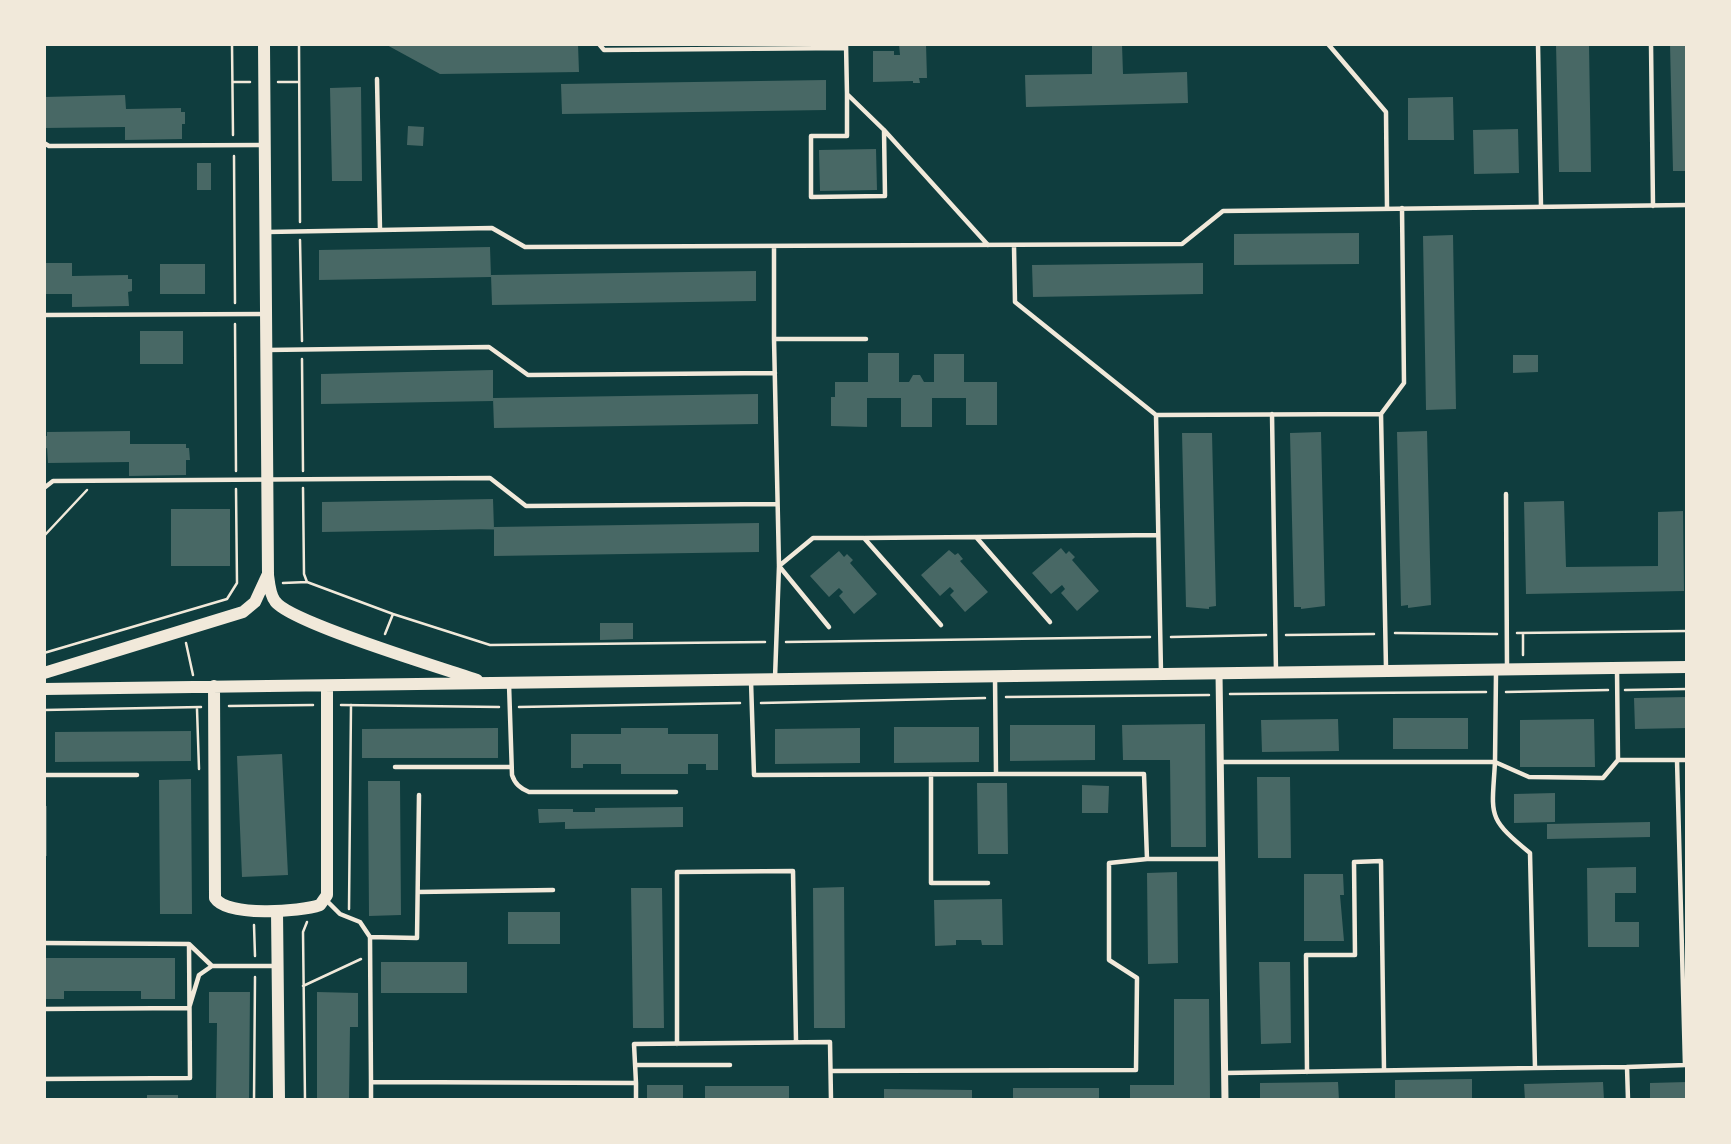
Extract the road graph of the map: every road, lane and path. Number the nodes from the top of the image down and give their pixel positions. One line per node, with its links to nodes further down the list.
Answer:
1 (232, 44): 14 (path)
2 (264, 44): 15 (street)
3 (599, 44): 7 (lane)
4 (1328, 44): 19 (lane)
5 (1538, 44): 18 (lane)
6 (1651, 44): 17 (lane)
7 (846, 46): 11 (lane)
8 (377, 79): 21 (lane)
9 (278, 82): 10 (path)
10 (299, 82)
11 (847, 94): 12 (lane); 12 (lane)
12 (884, 130): 23 (lane)
13 (44, 143): 14 (lane)
14 (234, 145): 15 (lane); 27 (path)
15 (265, 145): 22 (street)
16 (1687, 205): 17 (lane)
17 (1654, 206): 18 (lane)
18 (1541, 207): 20 (lane)
19 (1387, 208): 20 (lane); 24 (lane)
20 (1402, 208): 34 (lane)
21 (380, 230): 22 (lane); 25 (lane)
22 (267, 232): 26 (street)
23 (988, 246): 24 (lane); 25 (lane)
24 (1014, 246): 35 (lane)
25 (774, 247): 29 (lane)
26 (267, 314): 27 (lane); 31 (street)
27 (235, 315): 28 (lane); 37 (path)
28 (44, 316)
29 (775, 339): 30 (lane); 32 (lane)
30 (866, 339)
31 (267, 350): 32 (lane); 36 (street)
32 (775, 373): 41 (lane)
33 (1272, 414): 34 (lane); 35 (lane); 62 (lane)
34 (1381, 414): 59 (lane)
35 (1156, 415): 42 (lane)
36 (267, 479): 37 (lane); 41 (lane); 47 (street)
37 (236, 480): 38 (lane); 48 (path)
38 (96, 481): 39 (lane); 43 (path)
39 (44, 488)
40 (1506, 494): 58 (lane)
41 (776, 504): 46 (lane)
42 (1158, 535): 44 (lane); 63 (lane)
43 (44, 536)
44 (976, 537): 45 (lane); 50 (lane)
45 (864, 538): 46 (lane); 51 (lane)
46 (779, 566): 52 (lane); 66 (lane)
47 (268, 575): 53 (street); 67 (street)
48 (178, 613): 53 (path); 55 (path)
49 (393, 614): 54 (path)
50 (1050, 622)
51 (941, 625)
52 (830, 626)
53 (183, 630): 60 (street); 71 (path)
54 (384, 636)
55 (44, 653)
56 (1687, 667): 57 (street)
57 (1618, 668): 58 (street); 74 (lane)
58 (1501, 670): 59 (street); 75 (lane)
59 (1386, 672): 62 (street)
60 (44, 673)
61 (1219, 673): 62 (street); 63 (street); 76 (street)
62 (1276, 673)
63 (1161, 674): 64 (street)
64 (995, 677): 66 (street); 77 (lane)
65 (751, 680): 66 (street); 68 (street); 78 (lane)
66 (775, 680)
67 (488, 684): 68 (street); 70 (street)
68 (509, 684): 81 (lane)
69 (214, 686): 70 (street); 71 (street); 80 (street)
70 (327, 686): 79 (street)
71 (195, 687): 72 (street)
72 (44, 689)
73 (1687, 689): 74 (path)
74 (1617, 690): 75 (path); 83 (lane)
75 (1496, 692): 76 (path); 87 (lane)
76 (1220, 694): 77 (path); 86 (street)
77 (995, 698): 78 (path); 91 (lane)
78 (752, 703): 81 (path); 90 (lane)
79 (327, 705): 80 (path); 81 (path); 101 (street)
80 (215, 706): 82 (path); 102 (street)
81 (510, 707): 89 (lane)
82 (44, 710)
83 (1618, 760): 84 (lane); 87 (lane)
84 (1677, 760): 85 (lane); 116 (lane)
85 (1687, 760)
86 (1220, 762): 87 (lane); 97 (street)
87 (1495, 762): 118 (lane)
88 (395, 767): 89 (lane)
89 (512, 767): 94 (lane)
90 (931, 774): 91 (lane); 98 (lane)
91 (996, 774): 96 (lane)
92 (44, 775): 93 (lane)
93 (137, 775)
94 (676, 792)
95 (419, 795): 100 (lane)
96 (1147, 859): 97 (lane); 120 (lane)
97 (1221, 859): 122 (street)
98 (988, 883)
99 (553, 890): 100 (lane)
100 (418, 892): 103 (lane)
101 (326, 899): 102 (street); 103 (lane)
102 (277, 911): 108 (street)
103 (370, 937): 106 (lane)
104 (44, 943): 105 (lane)
105 (189, 944): 107 (lane); 110 (lane)
106 (370, 955): 109 (path); 124 (lane)
107 (212, 966): 108 (lane); 110 (lane)
108 (277, 966): 126 (street)
109 (303, 986)
110 (189, 1008): 111 (lane); 123 (lane)
111 (44, 1009)
112 (796, 1041): 113 (lane); 113 (lane); 120 (lane)
113 (677, 1044): 114 (lane)
114 (635, 1065): 115 (lane); 125 (lane)
115 (730, 1065)
116 (1686, 1065): 117 (lane)
117 (1627, 1066): 118 (lane); 131 (lane)
118 (1535, 1068): 119 (lane)
119 (1384, 1070): 121 (lane); 121 (lane)
120 (831, 1072): 129 (lane)
121 (1307, 1072): 122 (lane)
122 (1225, 1073): 130 (street)
123 (44, 1079)
124 (371, 1082): 125 (lane); 127 (lane)
125 (635, 1083): 128 (lane)
126 (279, 1100)
127 (371, 1100)
128 (636, 1100)
129 (831, 1100)
130 (1225, 1100)
131 (1628, 1100)

